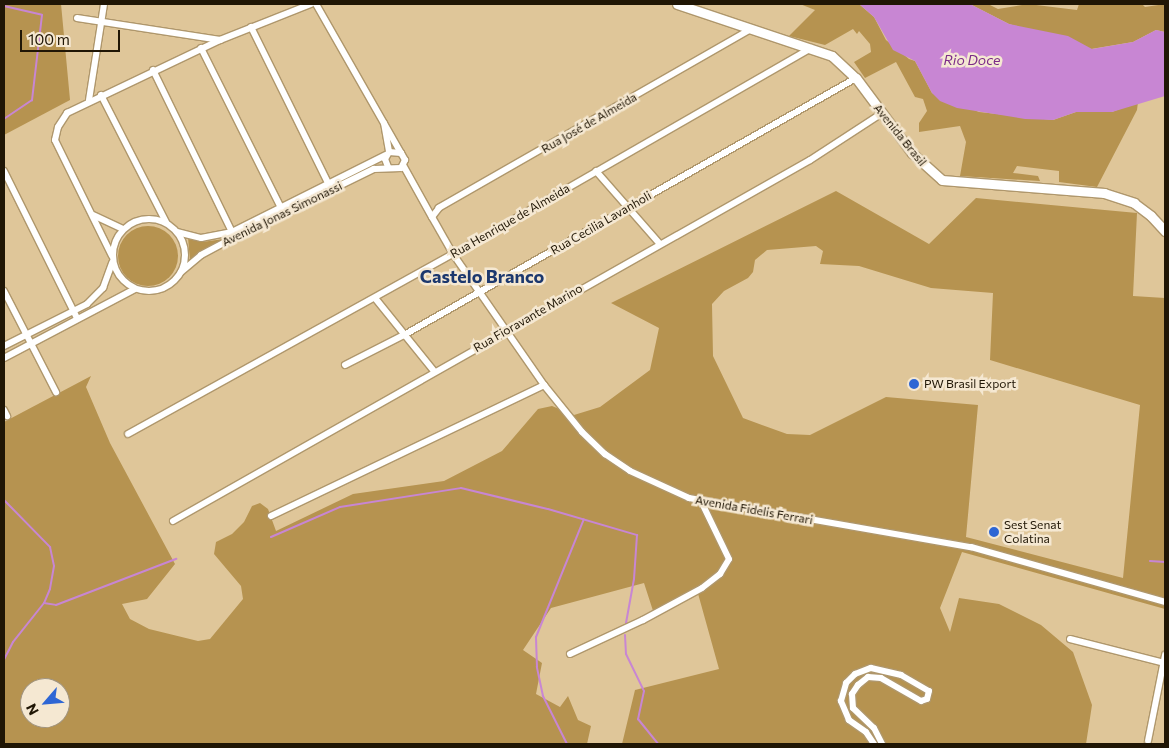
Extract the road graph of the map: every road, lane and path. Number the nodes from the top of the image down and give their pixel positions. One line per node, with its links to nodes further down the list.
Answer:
1 (104, 4): 6 (street)
2 (311, 4): 7 (street)
3 (316, 4): 17 (street)
4 (677, 4): 8 (main road, Avenida Brasil)
5 (77, 18): 6 (street)
6 (101, 22): 9 (street); 15 (street)
7 (251, 27): 9 (street); 24 (street)
8 (751, 29): 11 (main road, Avenida Brasil); 31 (street, Rua José de Almeida)
9 (220, 40): 10 (street)
10 (201, 48): 12 (street); 28 (street)
11 (811, 48): 13 (main road, Avenida Brasil); 23 (street, Rua Henrique de Almeida)
12 (153, 70): 14 (street); 36 (street)
13 (856, 78): 16 (main road, Avenida Brasil); 27 (street, Rua Cecilia Lavanholi)
14 (101, 95): 15 (street); 26 (street)
15 (90, 100): 29 (street)
16 (882, 113): 35 (main road, Avenida Brasil); 37 (street, Rua Fioravante Marino)
17 (383, 120): 18 (street); 19 (street)
18 (401, 152): 19 (street); 20 (street)
19 (387, 154): 21 (street); 24 (street, Avenida Jonas Simonassi)
20 (403, 165): 21 (street, Avenida Jonas Simonassi); 31 (street, Avenida Fidelis Ferrari)
21 (388, 168): 25 (street, Avenida Jonas Simonassi)
22 (4, 171): 45 (street)
23 (596, 171): 27 (street); 38 (street, Rua Henrique de Almeida)
24 (328, 183): 25 (street); 28 (street, Avenida Jonas Simonassi)
25 (332, 190): 28 (street, Avenida Jonas Simonassi)
26 (157, 206): 30 (street); 32 (street)
27 (628, 208): 37 (street); 43 (street, Rua Cecilia Lavanholi)
28 (282, 210): 36 (street, Avenida Jonas Simonassi)
29 (92, 214): 33 (street); 39 (street)
30 (151, 218): 32 (street); 33 (street)
31 (432, 219): 38 (street, Avenida Fidelis Ferrari)
32 (167, 224): 34 (street)
33 (123, 228): 39 (street)
34 (177, 232): 36 (street, Avenida Jonas Simonassi); 40 (street)
35 (1165, 232)
36 (233, 234): 40 (street, Avenida Jonas Simonassi)
37 (659, 243): 47 (street, Rua Fioravante Marino)
38 (453, 254): 43 (street, Avenida Fidelis Ferrari); 44 (street, Rua Henrique de Almeida)
39 (112, 259): 41 (street); 45 (street)
40 (181, 272): 41 (street)
41 (135, 289): 46 (street)
42 (4, 291): 48 (street)
43 (480, 293): 47 (street, Avenida Fidelis Ferrari); 49 (street, Rua Cecilia Lavanholi)
44 (375, 298): 49 (street); 57 (street, Rua Henrique de Almeida)
45 (73, 309): 46 (street); 48 (street)
46 (77, 318): 50 (street)
47 (506, 330): 54 (street, Rua Fioravante Marino); 55 (street, Avenida Fidelis Ferrari)
48 (26, 334): 50 (street); 51 (street)
49 (404, 335): 53 (street, Rua Cecilia Lavanholi); 54 (street)
50 (31, 343): 52 (street); 56 (street)
51 (4, 346)
52 (4, 358)
53 (345, 365)
54 (434, 371): 60 (street, Rua Fioravante Marino)
55 (544, 385): 58 (street, Avenida Fidelis Ferrari); 59 (street)
56 (56, 392)
57 (128, 434)
58 (701, 501): 61 (street, Avenida Fidelis Ferrari); 63 (street)
59 (271, 516)
60 (173, 521)
61 (1165, 602)
62 (1070, 639): 65 (street)
63 (570, 654)
64 (1165, 655): 65 (street)
65 (1164, 663): 68 (street)
66 (858, 714): 67 (street); 67 (street); 70 (street)
67 (849, 720): 69 (street)
68 (1148, 741)
69 (874, 744)
70 (882, 744)

